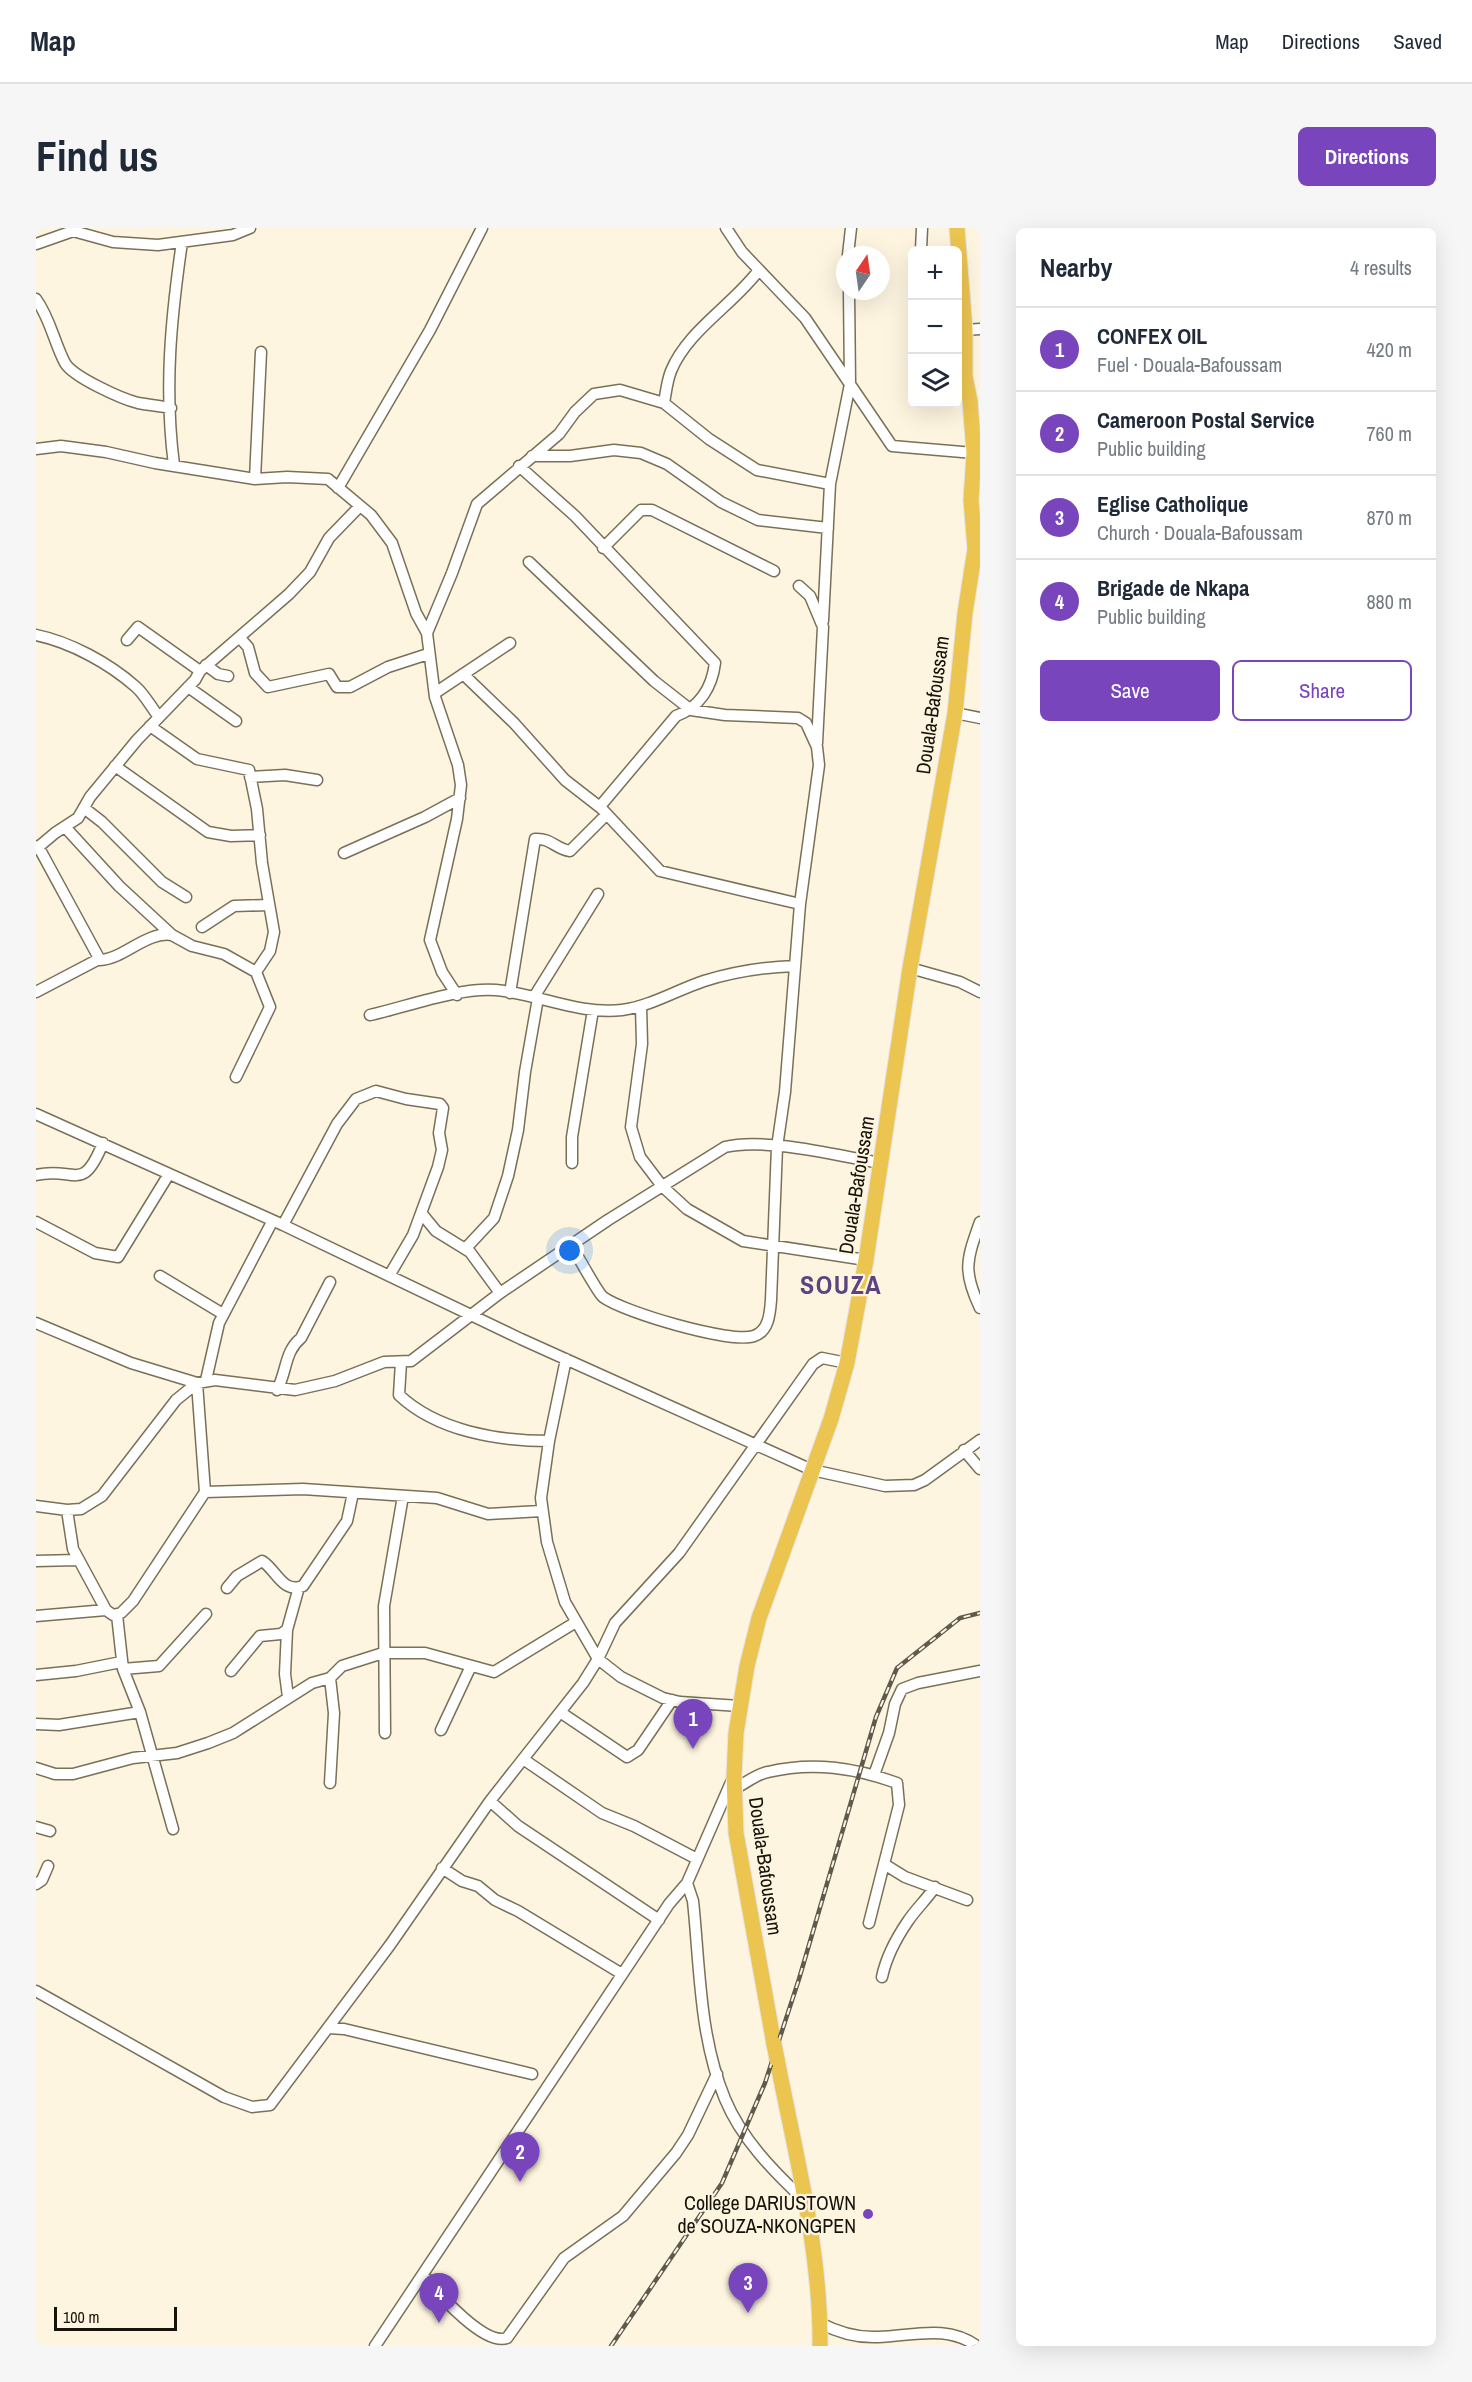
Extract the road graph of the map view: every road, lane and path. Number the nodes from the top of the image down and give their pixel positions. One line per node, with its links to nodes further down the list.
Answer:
1 (250, 228): 7 (street)
2 (482, 228): 29 (street)
3 (850, 228): 9 (street)
4 (921, 228): 10 (street)
5 (957, 228): 14 (highway, Douala-Bafoussam)
6 (725, 229): 11 (street)
7 (182, 242): 8 (street); 21 (street)
8 (36, 244)
9 (849, 246)
10 (921, 246)
11 (759, 270): 18 (street); 20 (street)
12 (36, 300): 21 (street)
13 (849, 300): 18 (street)
14 (972, 329): 16 (highway, Douala-Bafoussam)
15 (261, 352): 27 (street)
16 (962, 357)
17 (962, 363): 19 (highway, Douala-Bafoussam)
18 (850, 384): 23 (street); 28 (street)
19 (975, 401): 23 (highway, Douala-Bafoussam)
20 (664, 403): 24 (street); 28 (street)
21 (171, 408): 25 (street)
22 (36, 450): 25 (street)
23 (974, 453): 33 (highway, Douala-Bafoussam)
24 (532, 456): 26 (street); 31 (street)
25 (174, 465): 27 (street)
26 (519, 466): 32 (street); 38 (street)
27 (255, 479): 29 (street)
28 (830, 484): 31 (street)
29 (338, 488): 30 (street)
30 (360, 506): 38 (street); 40 (street)
31 (828, 528): 37 (street)
32 (603, 548): 35 (street); 49 (street)
33 (977, 550): 50 (highway, Douala-Bafoussam)
34 (530, 562): 49 (street)
35 (774, 571)
36 (799, 586): 37 (street)
37 (823, 627): 55 (street)
38 (427, 633): 43 (street)
39 (36, 635): 51 (street)
40 (240, 638): 43 (street); 44 (street)
41 (127, 640): 44 (street)
42 (510, 643): 45 (street)
43 (428, 654): 48 (street)
44 (203, 668): 46 (street); 47 (street)
45 (463, 674): 48 (street); 61 (street)
46 (228, 676)
47 (188, 687): 51 (street); 53 (street)
48 (435, 693): 59 (street)
49 (691, 710): 55 (street); 61 (street)
50 (955, 713): 52 (street); 74 (highway, Douala-Bafoussam)
51 (159, 717): 54 (street)
52 (980, 718)
53 (236, 721)
54 (150, 726): 56 (street); 57 (street)
55 (817, 747): 68 (street)
56 (115, 766): 60 (street); 63 (street)
57 (250, 777): 58 (street); 63 (street)
58 (318, 780)
59 (460, 798): 65 (street); 79 (street)
60 (84, 808): 62 (street); 67 (street)
61 (603, 813): 68 (street); 78 (street)
62 (65, 827): 64 (street); 71 (street)
63 (260, 835): 69 (street)
64 (37, 848): 72 (street)
65 (344, 853)
66 (598, 894): 80 (street)
67 (186, 897)
68 (800, 903): 73 (street)
69 (268, 905): 70 (street); 75 (street)
70 (202, 927)
71 (172, 935): 72 (street); 75 (street)
72 (99, 959): 76 (street)
73 (795, 966): 81 (street); 87 (street)
74 (910, 968): 77 (street); 89 (highway, Douala-Bafoussam)
75 (256, 972): 84 (street)
76 (36, 992)
77 (980, 992)
78 (510, 993): 79 (street); 80 (street)
79 (457, 994): 83 (street)
80 (536, 997): 82 (street); 99 (street)
81 (641, 1006): 82 (street); 92 (street)
82 (593, 1010): 88 (street)
83 (370, 1015)
84 (236, 1077)
85 (36, 1114): 86 (street)
86 (103, 1143): 90 (street); 91 (street)
87 (777, 1147): 89 (street); 92 (street); 97 (street)
88 (572, 1163)
89 (881, 1163): 100 (highway, Douala-Bafoussam)
90 (169, 1174): 94 (street); 96 (street)
91 (36, 1176)
92 (662, 1186): 97 (street); 98 (street)
93 (422, 1214): 96 (street); 99 (street); 102 (street)
94 (36, 1222)
95 (980, 1222): 105 (street)
96 (278, 1224): 102 (street); 106 (street)
97 (773, 1244): 98 (street); 100 (street)
98 (571, 1245): 104 (street)
99 (466, 1248): 104 (street)
100 (866, 1260): 111 (highway, Douala-Bafoussam)
101 (160, 1276): 106 (street)
102 (389, 1276): 107 (street)
103 (330, 1282): 113 (street)
104 (500, 1293): 107 (street)
105 (980, 1308)
106 (223, 1314): 112 (street)
107 (472, 1315): 109 (street); 110 (street)
108 (36, 1323): 112 (street)
109 (566, 1359): 115 (street); 116 (street)
110 (401, 1362): 113 (street); 115 (street)
111 (847, 1363): 116 (street); 119 (highway, Douala-Bafoussam)
112 (201, 1381): 113 (street); 120 (street); 124 (street)
113 (277, 1390)
114 (980, 1440): 117 (street)
115 (549, 1441): 125 (street)
116 (757, 1446): 119 (street); 137 (street)
117 (964, 1450): 118 (street); 119 (street)
118 (980, 1469)
119 (812, 1470): 146 (highway, Douala-Bafoussam)
120 (205, 1492): 121 (street); 132 (street)
121 (353, 1493): 122 (street); 128 (street)
122 (403, 1496): 125 (street); 136 (street)
123 (36, 1506): 124 (street)
124 (67, 1510): 126 (street)
125 (541, 1511): 134 (street)
126 (77, 1560): 127 (street); 130 (street)
127 (36, 1561)
128 (299, 1587): 129 (street); 135 (street)
129 (227, 1588)
130 (106, 1610): 132 (street); 133 (street)
131 (206, 1614): 138 (street)
132 (117, 1615): 138 (street)
133 (36, 1616)
134 (576, 1622): 137 (street); 139 (street)
135 (287, 1630): 140 (street); 144 (street)
136 (383, 1653): 139 (street); 143 (street); 151 (street)
137 (598, 1659): 145 (street); 148 (street)
138 (122, 1665): 142 (street); 147 (street)
139 (471, 1666): 150 (street)
140 (231, 1671)
141 (980, 1671): 155 (street)
142 (36, 1675)
143 (330, 1678): 144 (street); 157 (street)
144 (288, 1697): 152 (street)
145 (672, 1700): 146 (street); 148 (street)
146 (739, 1706): 156 (highway, Douala-Bafoussam)
147 (140, 1712): 149 (street); 152 (street)
148 (560, 1712): 153 (street)
149 (36, 1724)
150 (441, 1730)
151 (385, 1733)
152 (152, 1757): 154 (street); 160 (street)
153 (523, 1759): 158 (street); 162 (street)
154 (36, 1768)
155 (874, 1775): 156 (street); 163 (street)
156 (734, 1782): 162 (street); 180 (highway, Douala-Bafoussam)
157 (330, 1783)
158 (490, 1801): 165 (street); 170 (street)
159 (36, 1827): 161 (street)
160 (173, 1829)
161 (50, 1831)
162 (698, 1859): 166 (street)
163 (884, 1864): 168 (street); 171 (street)
164 (48, 1866): 167 (street)
165 (442, 1868): 172 (street); 175 (street)
166 (687, 1882): 170 (street); 179 (street)
167 (36, 1884)
168 (935, 1887): 169 (street); 173 (street)
169 (967, 1900)
170 (659, 1920): 172 (street)
171 (869, 1923)
172 (622, 1974): 183 (street)
173 (882, 1977)
174 (36, 1991): 176 (street)
175 (341, 2012): 176 (street); 177 (street)
176 (328, 2028): 177 (street)
177 (344, 2029): 178 (street)
178 (532, 2074)
179 (717, 2074): 180 (street); 181 (street)
180 (803, 2199): 182 (highway, Douala-Bafoussam)
181 (428, 2280)
182 (820, 2323): 184 (highway, Douala-Bafoussam); 185 (street)
183 (375, 2346)
184 (820, 2346)
185 (976, 2346)

